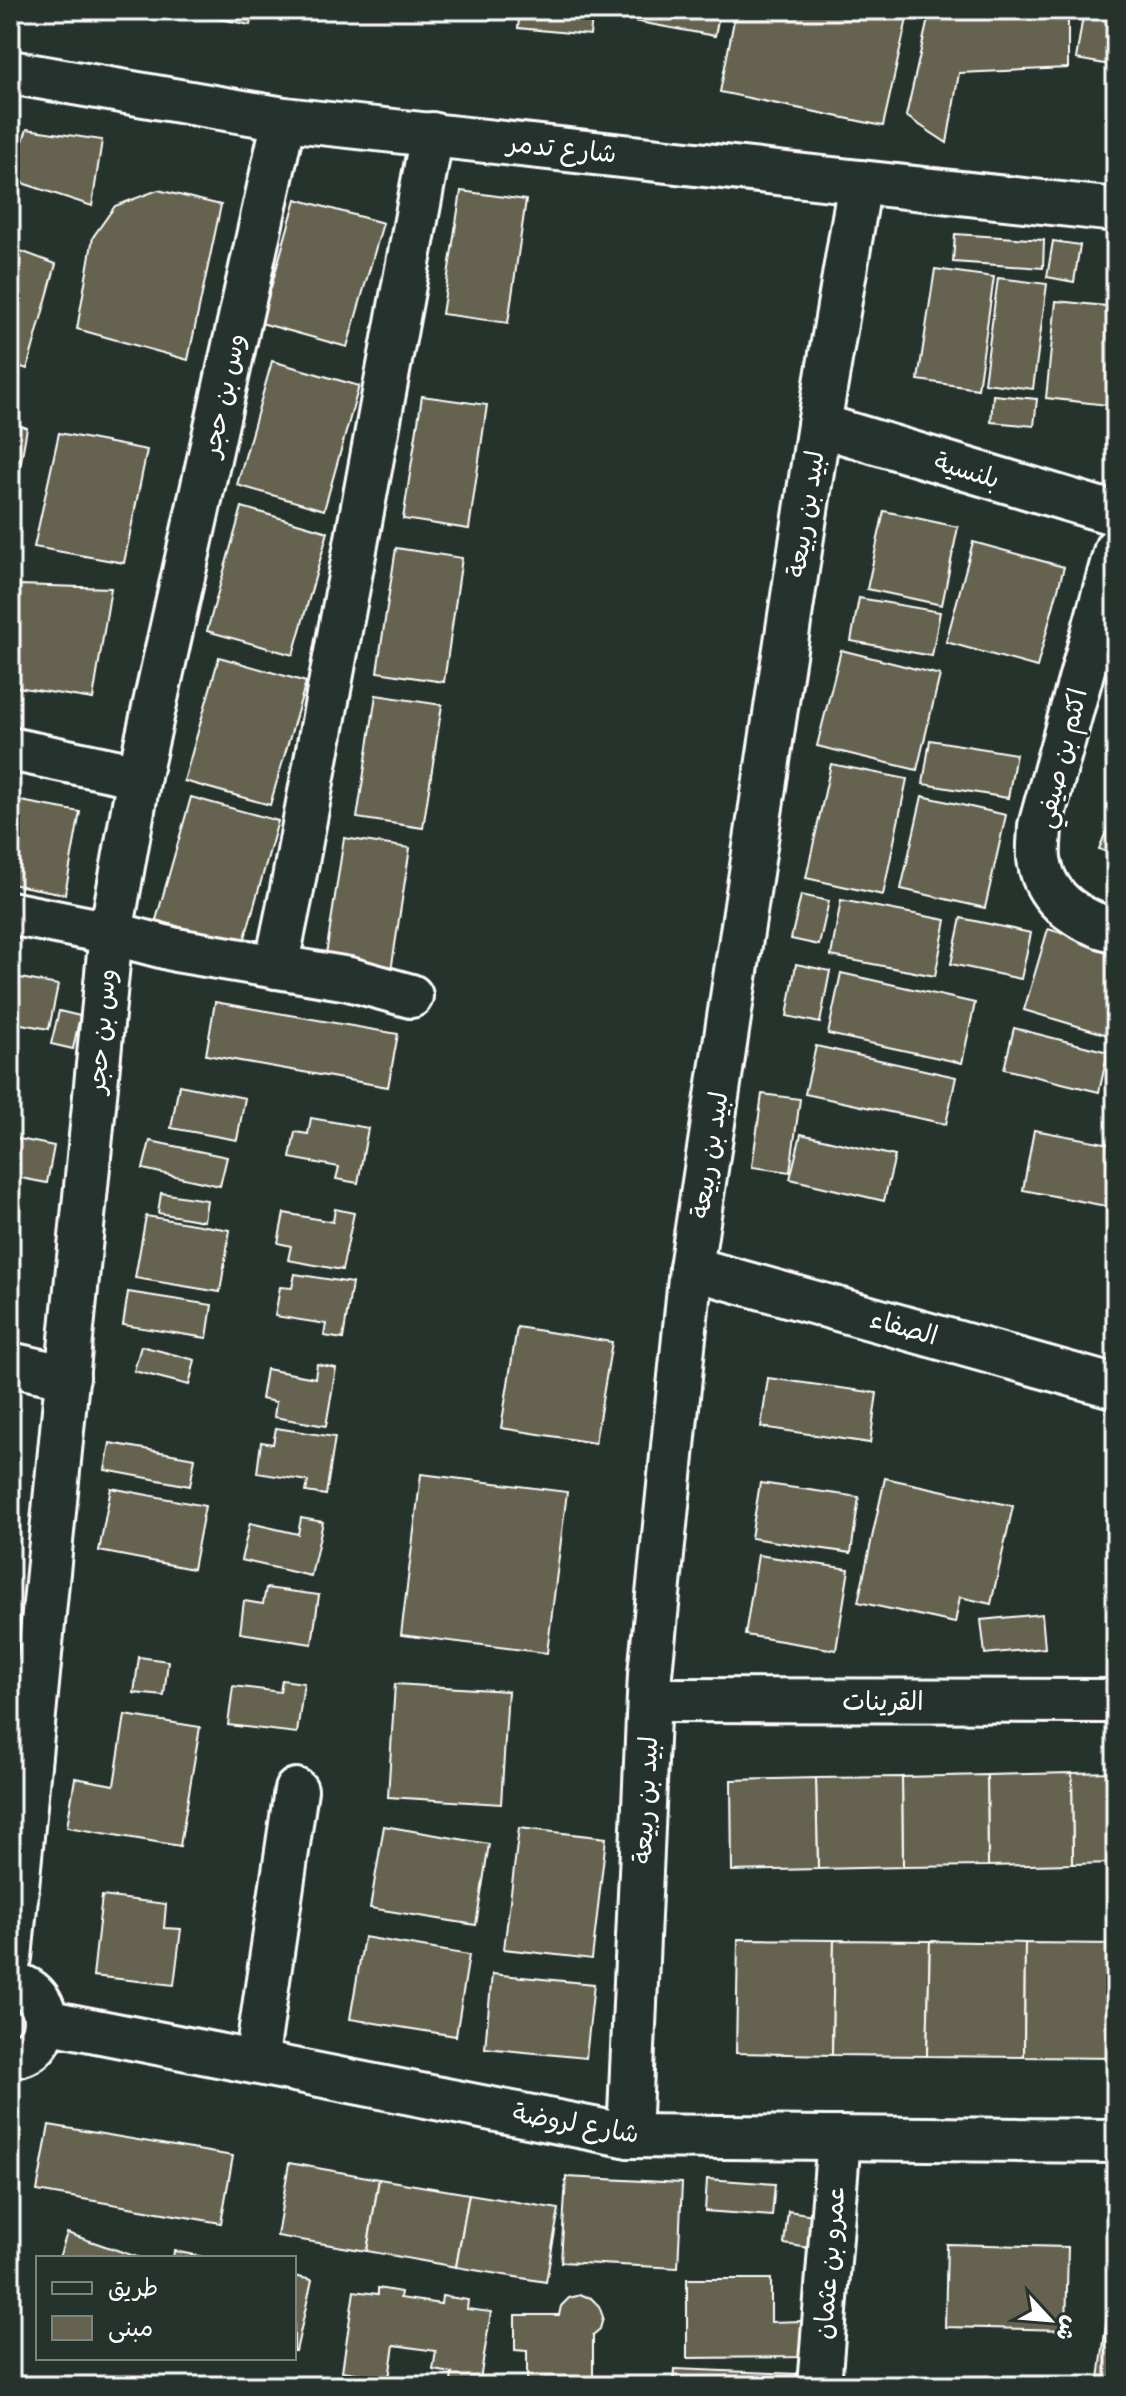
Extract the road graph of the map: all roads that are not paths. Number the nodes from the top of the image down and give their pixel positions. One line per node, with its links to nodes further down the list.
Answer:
1 (10, 72): 2 (street, شارع تدمر)
2 (284, 119): 3 (street, شارع تدمر); 10 (street, وس بن حجر)
3 (432, 134): 4 (street, شارع تدمر); 14 (street)
4 (860, 182): 5 (street, شارع تدمر); 6 (street, لبيد بن ربيعة)
5 (1116, 210)
6 (819, 425): 7 (street, بلنسية); 16 (street, لبيد بن ربيعة)
7 (1116, 514)
8 (1116, 549): 12 (street, اكثم بن صيفي)
9 (10, 749): 10 (street)
10 (139, 776): 13 (street, وس بن حجر)
11 (10, 913): 13 (street)
12 (1116, 931)
13 (111, 933): 14 (street); 18 (street, وس بن حجر)
14 (276, 967): 15 (street)
15 (411, 996)
16 (691, 1268): 19 (street, الصفاء); 20 (street, لبيد بن ربيعة)
17 (10, 1364): 18 (street)
18 (68, 1377): 23 (street, وس بن حجر)
19 (1116, 1387)
20 (650, 1700): 21 (street, القرينات); 28 (street, لبيد بن ربيعة)
21 (1116, 1701)
22 (296, 1790): 27 (street)
23 (10, 1958)
24 (10, 1984): 25 (street)
25 (45, 2021): 26 (street); 27 (street, شارع لروضة)
26 (10, 2056)
27 (256, 2062): 28 (street, شارع لروضة)
28 (629, 2136): 29 (street, شارع لروضة)
29 (839, 2138): 30 (street, شارع لروضة); 31 (street, عمرو بن عثمان)
30 (1116, 2141)
31 (819, 2386)

